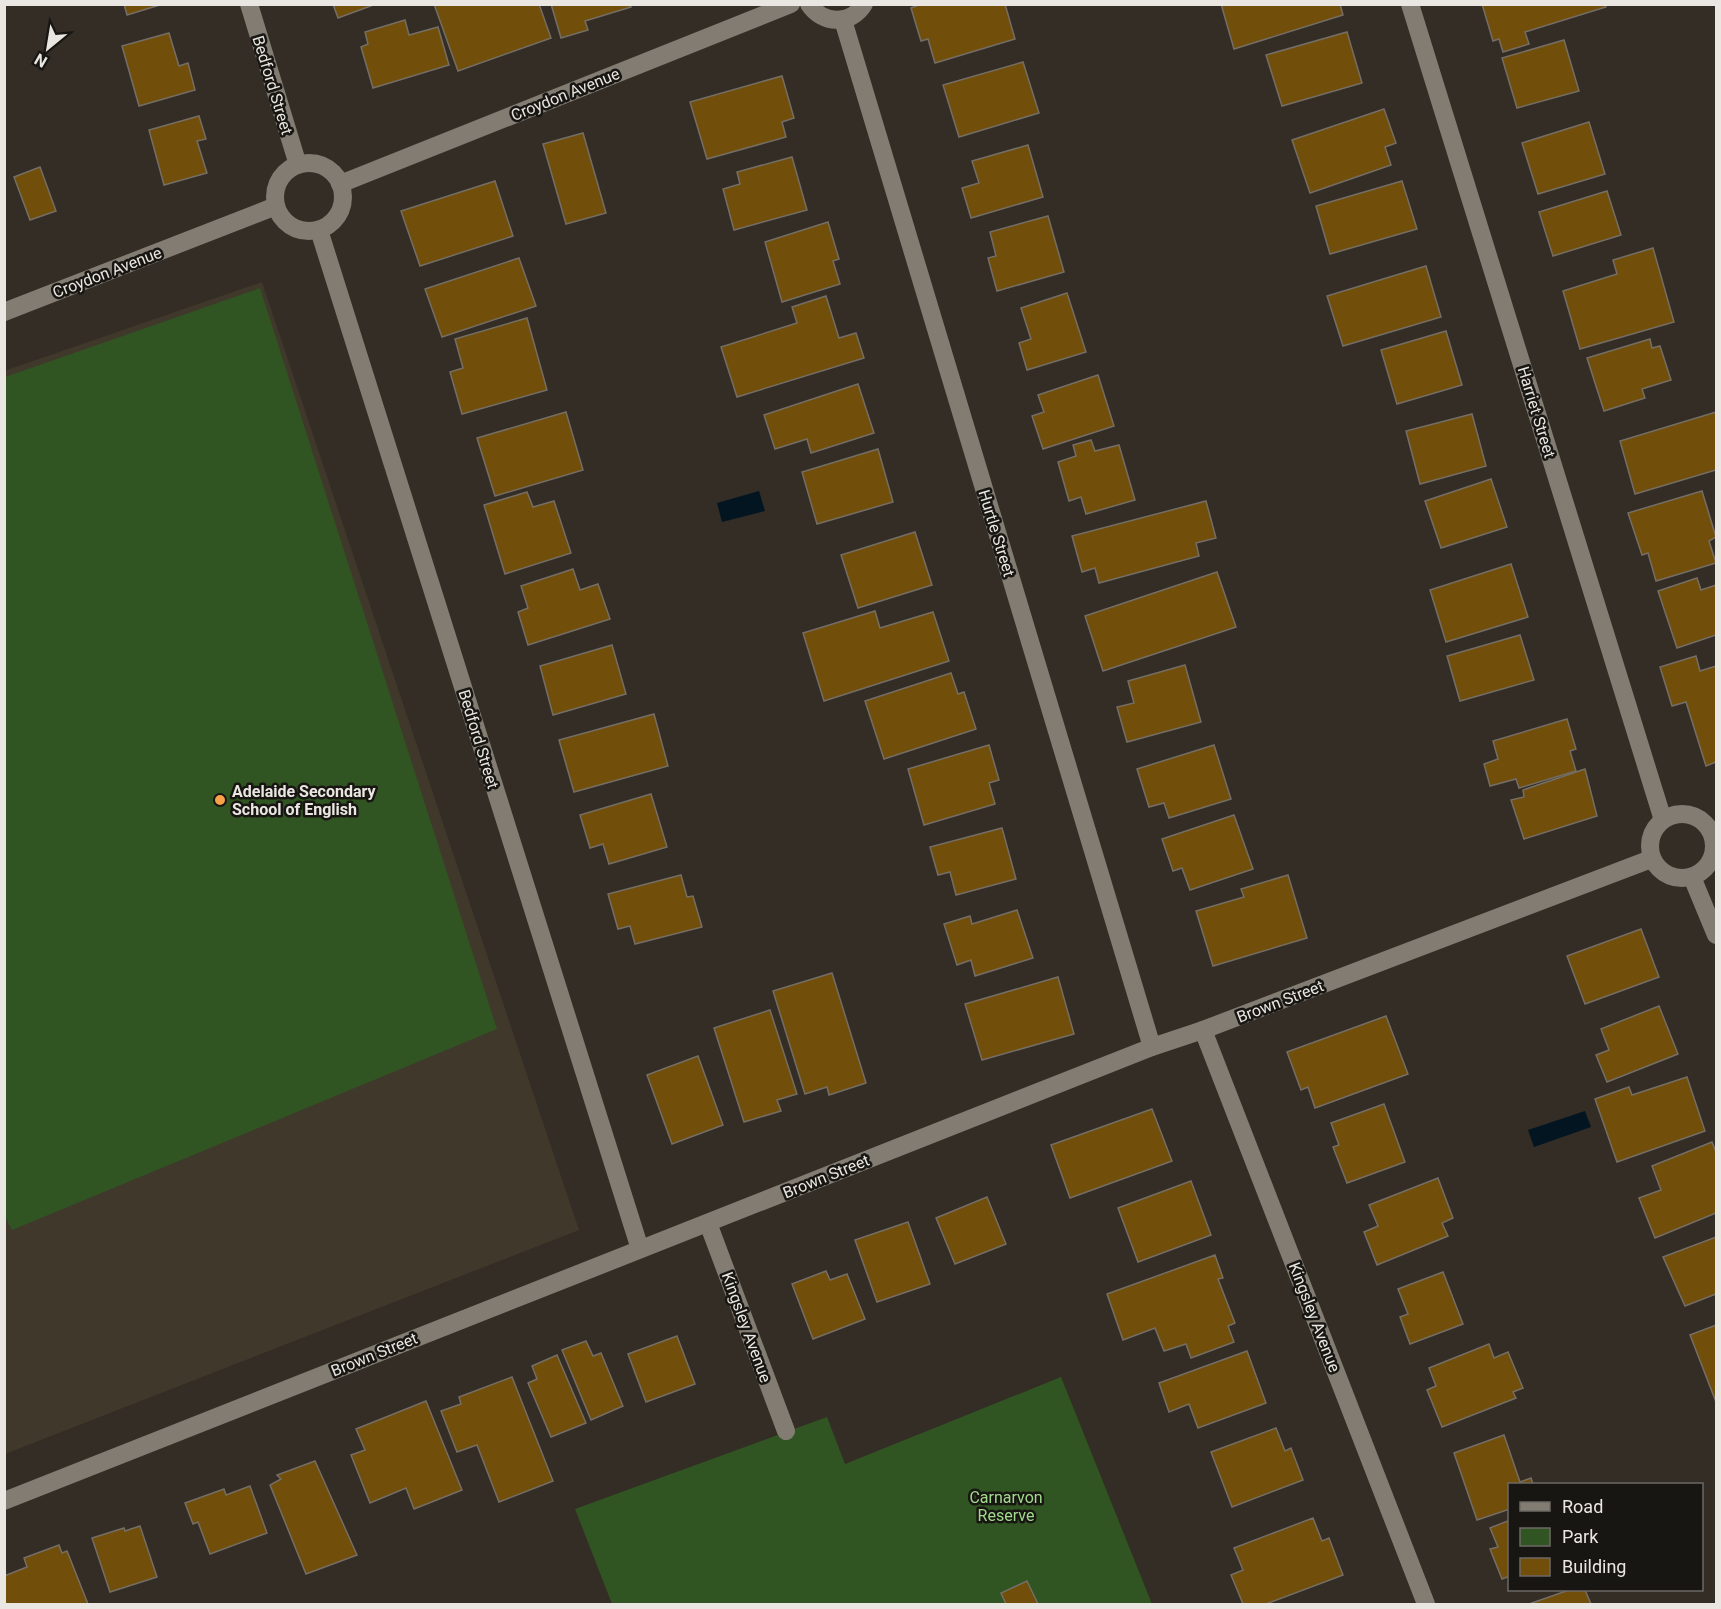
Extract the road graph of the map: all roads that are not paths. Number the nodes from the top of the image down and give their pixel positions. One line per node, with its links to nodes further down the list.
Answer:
1 (249, 4): 7 (street, Bedford Street)
2 (791, 4): 8 (street, Croydon Avenue)
3 (809, 4): 6 (street)
4 (864, 4): 6 (street)
5 (1410, 4): 12 (street, Harriet Street)
6 (843, 20): 18 (street, Hurtle Street)
7 (298, 165): 8 (street); 9 (street)
8 (340, 184): 10 (street)
9 (276, 207): 10 (street); 11 (street, Croydon Avenue)
10 (319, 230): 20 (street, Bedford Street)
11 (4, 312)
12 (1663, 820): 13 (street); 14 (street)
13 (1714, 834): 15 (street)
14 (1651, 859): 15 (street); 17 (street, Brown Street)
15 (1692, 878): 16 (street)
16 (1716, 935)
17 (1203, 1030): 18 (street, Brown Street); 23 (street, Kingsley Avenue)
18 (1152, 1047): 19 (street, Brown Street)
19 (708, 1223): 20 (street, Brown Street); 21 (street, Kingsley Avenue)
20 (640, 1249): 22 (street, Brown Street)
21 (786, 1431)
22 (4, 1501)
23 (1426, 1605)

